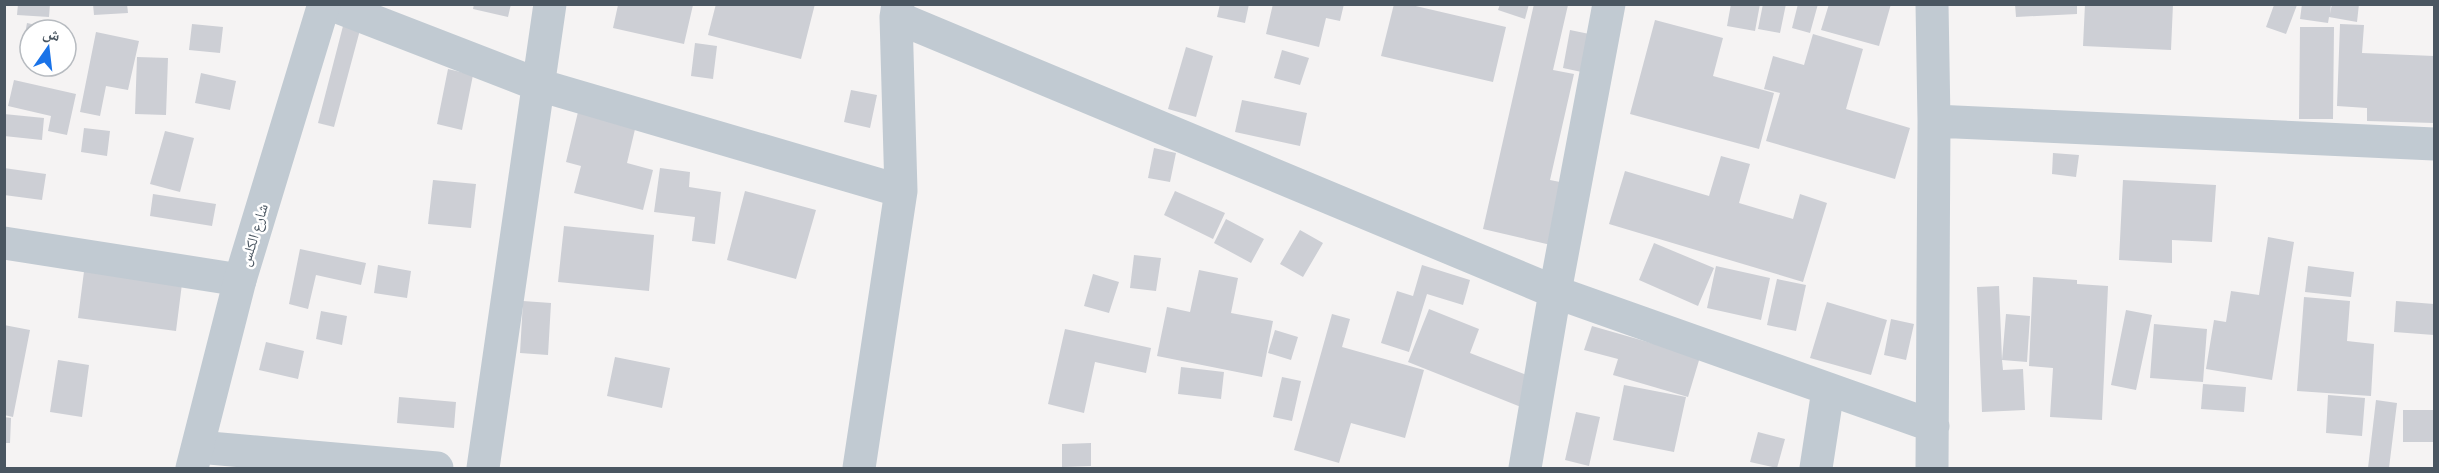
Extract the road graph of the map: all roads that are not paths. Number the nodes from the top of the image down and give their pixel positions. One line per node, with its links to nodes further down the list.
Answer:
1 (324, 4): 12 (street, شارع الكلس)
2 (330, 4): 7 (street)
3 (550, 4): 7 (street)
4 (1609, 4): 13 (street)
5 (1932, 4): 8 (street)
6 (897, 10): 10 (street); 13 (street)
7 (539, 85): 10 (street); 18 (street)
8 (1934, 121): 9 (street); 15 (street)
9 (2434, 144)
10 (901, 191): 19 (street)
11 (4, 243): 12 (street)
12 (240, 280): 16 (street, شارع الكلس)
13 (1555, 292): 14 (street); 20 (street)
14 (1828, 390): 15 (street); 21 (street)
15 (1933, 426): 22 (street)
16 (195, 458): 17 (street)
17 (437, 468)
18 (483, 468)
19 (859, 468)
20 (1525, 468)
21 (1816, 468)
22 (1932, 468)

